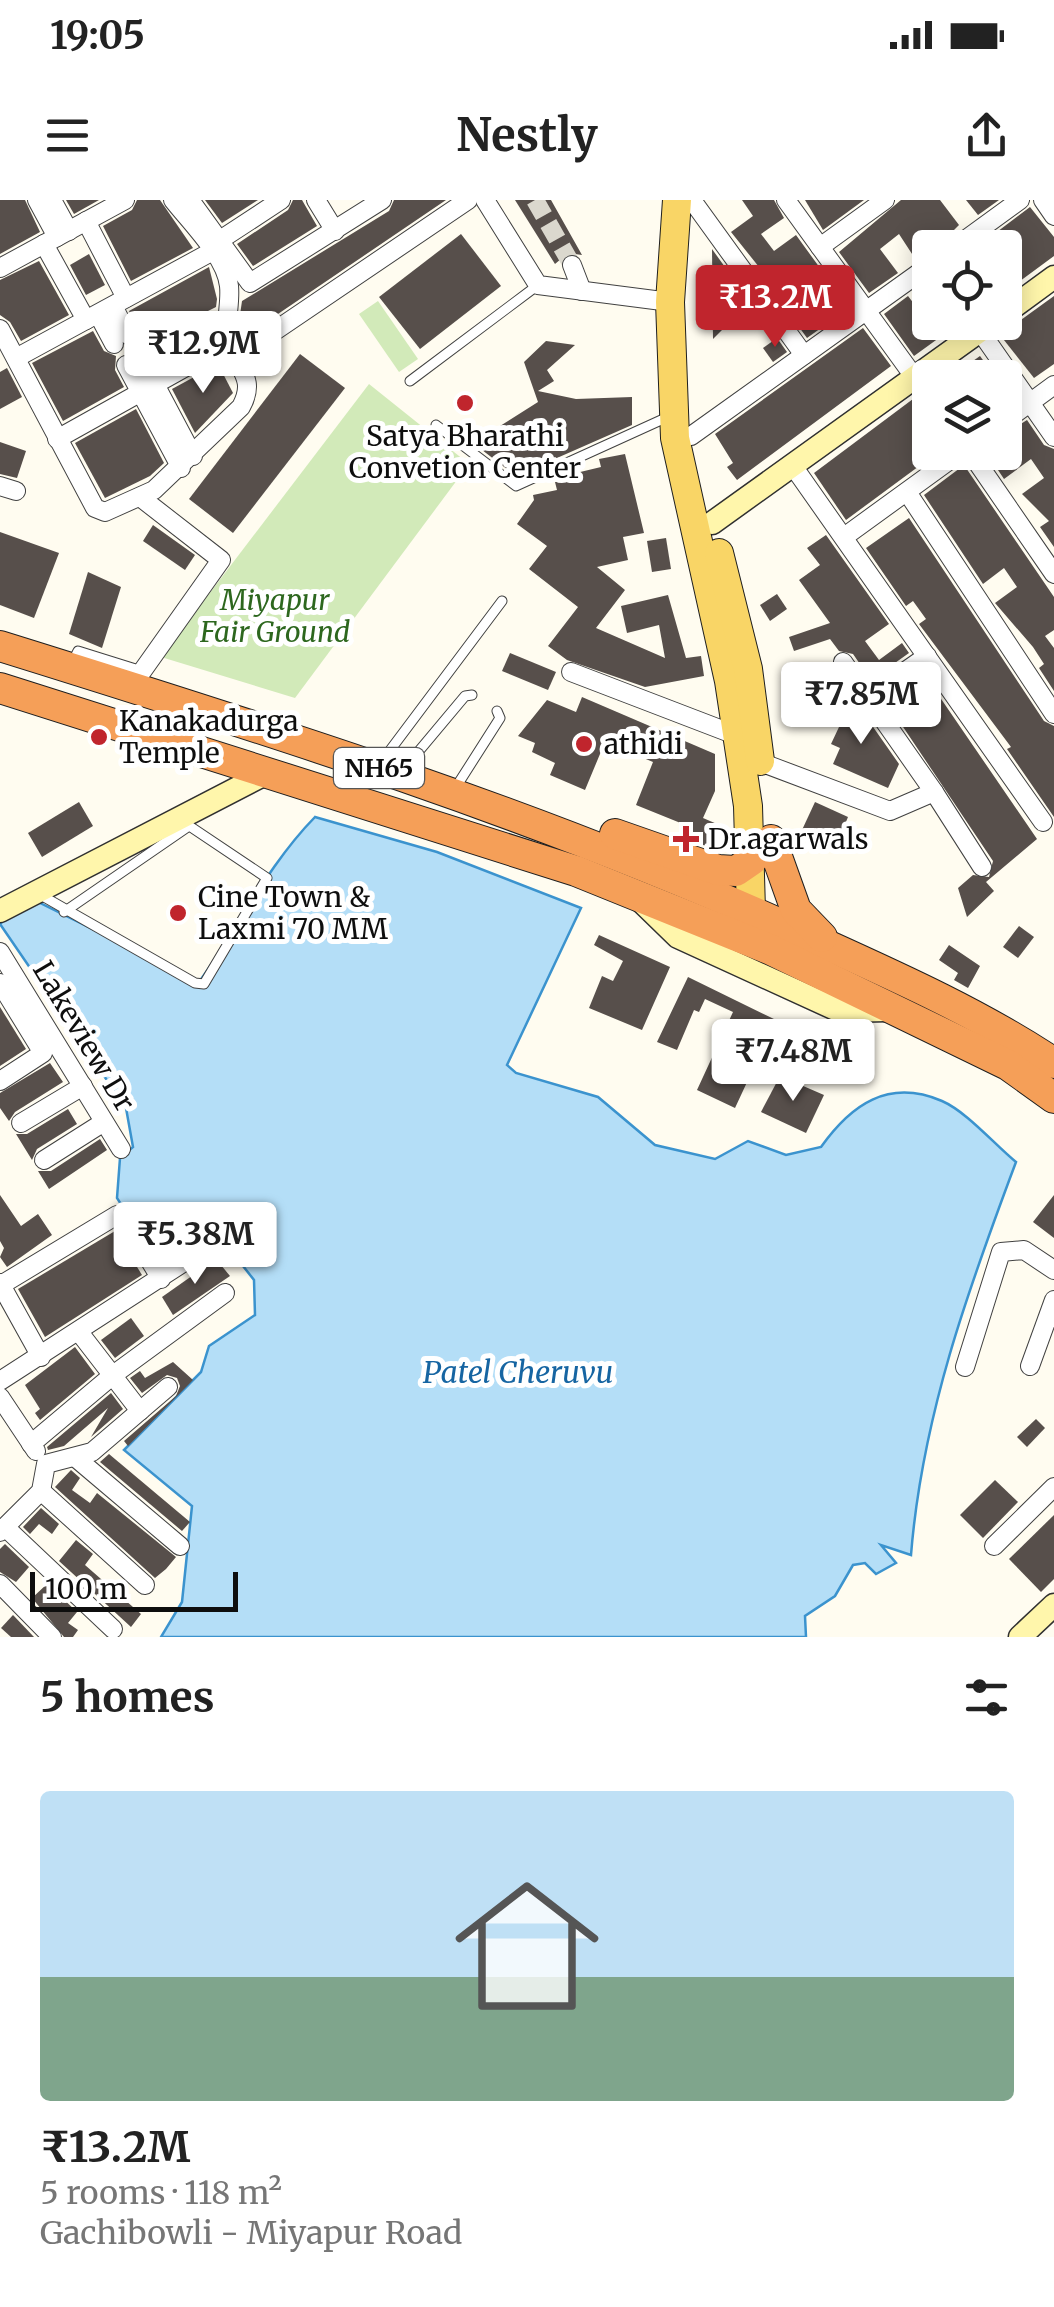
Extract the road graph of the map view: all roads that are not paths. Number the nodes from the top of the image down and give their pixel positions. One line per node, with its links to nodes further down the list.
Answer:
1 (37, 200): 21 (street)
2 (52, 200): 21 (street)
3 (125, 200): 18 (street)
4 (173, 200): 22 (street)
5 (190, 200): 22 (street)
6 (280, 200): 22 (street)
7 (316, 200): 20 (street)
8 (382, 200): 16 (street)
9 (468, 200): 38 (street)
10 (485, 200): 28 (street)
11 (786, 200): 23 (street)
12 (1020, 200): 19 (street)
13 (1043, 200): 17 (street)
14 (688, 201): 31 (main road); 40 (street); 52 (main road)
15 (882, 201): 23 (street)
16 (359, 206): 20 (street)
17 (1054, 216)
18 (86, 222): 21 (street); 32 (street)
19 (979, 230)
20 (335, 231): 22 (street)
21 (57, 237): 25 (street); 32 (street)
22 (216, 246): 32 (street); 39 (street)
23 (820, 247): 33 (street)
24 (572, 265): 29 (street)
25 (0, 268)
26 (912, 278): 33 (street)
27 (1054, 278): 30 (street)
28 (538, 285): 29 (street); 46 (lane)
29 (582, 290): 31 (street)
30 (1022, 301)
31 (670, 302): 52 (main road)
32 (106, 309): 35 (street); 41 (street)
33 (866, 311): 40 (street); 44 (street)
34 (0, 329): 41 (street)
35 (121, 340)
36 (968, 340): 42 (street)
37 (994, 340): 49 (street)
38 (260, 341)
39 (230, 344): 48 (street); 55 (street)
40 (804, 355): 52 (street)
41 (16, 358): 54 (street)
42 (940, 360)
43 (133, 361): 48 (street)
44 (912, 374)
45 (912, 380): 56 (street)
46 (410, 382)
47 (1054, 385): 49 (street)
48 (148, 388): 54 (street); 55 (street)
49 (1030, 402): 50 (street); 53 (street)
50 (1022, 408)
51 (436, 425): 52 (lane)
52 (682, 426): 61 (main road); 75 (main road)
53 (1054, 437)
54 (57, 438): 60 (street)
55 (187, 462): 60 (street)
56 (793, 466): 61 (street); 62 (street)
57 (936, 470): 59 (street)
58 (982, 470): 63 (street)
59 (906, 492): 62 (street); 74 (street)
60 (140, 497): 69 (street)
61 (712, 523): 76 (main road)
62 (844, 537): 66 (street)
63 (1054, 574)
64 (502, 601): 77 (lane)
65 (0, 646): 69 (highway, NH65)
66 (927, 656): 72 (street); 83 (street)
67 (843, 662): 72 (street)
68 (571, 672): 75 (street)
69 (136, 679): 77 (highway, NH65)
70 (0, 688): 78 (highway, NH65)
71 (472, 695): 77 (lane)
72 (866, 698): 79 (street)
73 (497, 712): 80 (lane)
74 (1054, 714)
75 (738, 736): 84 (main road)
76 (760, 762): 79 (street); 84 (main road)
77 (388, 772): 80 (highway, NH65)
78 (267, 773): 82 (street); 87 (highway, NH65)
79 (934, 792): 85 (street)
80 (452, 794): 81 (highway, NH65)
81 (496, 808): 84 (highway); 90 (highway, NH65)
82 (184, 822): 86 (street); 89 (lane); 89 (lane)
83 (1043, 822)
84 (761, 850): 90 (main road); 91 (highway)
85 (982, 867)
86 (38, 892): 88 (street); 89 (lane)
87 (634, 894): 90 (highway, NH65); 94 (street)
88 (0, 911)
89 (64, 912)
90 (760, 930): 91 (highway, NH65); 94 (highway, NH65)
91 (839, 951): 95 (highway, NH65)
92 (0, 952): 97 (street, Lakeview Dr)
93 (0, 983): 96 (street)
94 (897, 1010): 98 (highway, NH65)
95 (1054, 1063)
96 (0, 1081)
97 (83, 1086): 99 (street, Lakeview Dr); 100 (street)
98 (1054, 1098)
99 (104, 1122): 101 (street, Lakeview Dr); 102 (street)
100 (21, 1123)
101 (120, 1149)
102 (44, 1160)
103 (226, 1235): 105 (street)
104 (1054, 1270): 112 (street)
105 (162, 1279): 106 (street); 109 (street)
106 (1, 1284): 110 (street)
107 (225, 1293): 113 (street)
108 (1054, 1300): 111 (street)
109 (79, 1332): 110 (street); 113 (street)
110 (40, 1357): 114 (street)
111 (1030, 1366)
112 (965, 1367)
113 (113, 1375): 117 (street); 118 (street)
114 (0, 1381)
115 (168, 1387): 117 (street)
116 (0, 1397): 118 (street)
117 (140, 1410): 119 (street)
118 (31, 1444): 120 (street)
119 (76, 1458): 120 (street); 124 (street)
120 (46, 1464): 122 (street)
121 (1054, 1487): 125 (street)
122 (41, 1491): 123 (street); 127 (street)
123 (3, 1529): 129 (street)
124 (180, 1546)
125 (994, 1546)
126 (0, 1584): 130 (street)
127 (145, 1585)
128 (1054, 1605): 131 (street)
129 (114, 1628)
130 (52, 1637)
131 (1020, 1637)

